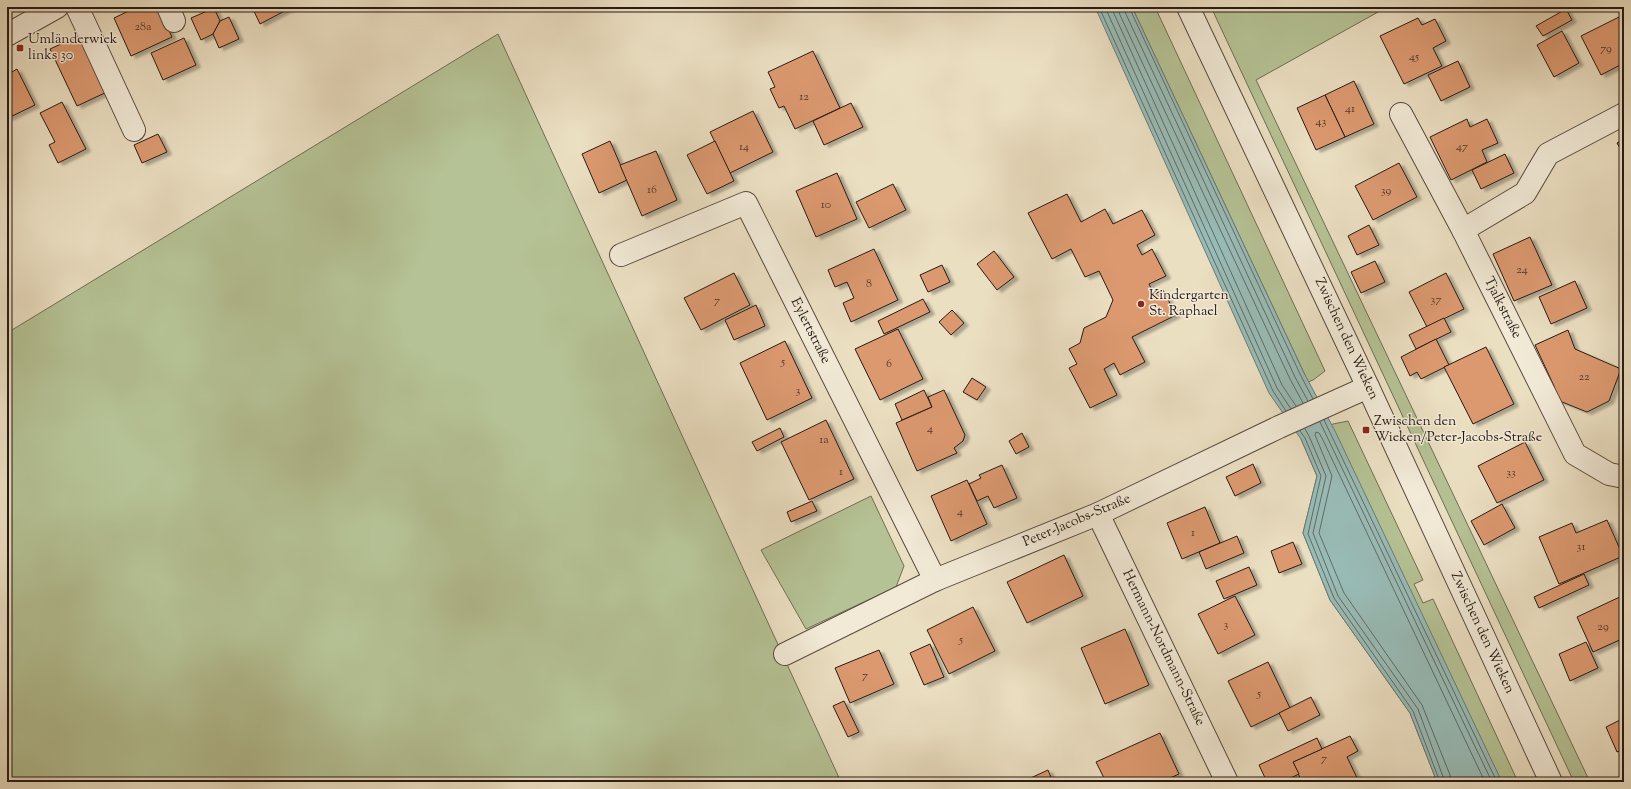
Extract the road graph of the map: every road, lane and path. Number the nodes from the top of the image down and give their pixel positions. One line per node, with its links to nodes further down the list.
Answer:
1 (57, 7): 4 (street)
2 (77, 7): 7 (street)
3 (1188, 7): 10 (street, Zwischen den Wieken)
4 (7, 35)
5 (1401, 114): 8 (street, Tjalkstraße)
6 (1624, 114): 8 (street)
7 (134, 130)
8 (1463, 230): 11 (street, Tjalkstraße)
9 (621, 256): 13 (street, Eylertstraße)
10 (1368, 387): 12 (street, Peter-Jacobs-Straße); 16 (street, Zwischen den Wieken)
11 (1624, 477)
12 (1098, 514): 13 (street, Peter-Jacobs-Straße); 15 (street, Hermann-Nordmann-Straße)
13 (935, 580): 14 (street, Peter-Jacobs-Straße)
14 (785, 654)
15 (1227, 782)
16 (1551, 782)

